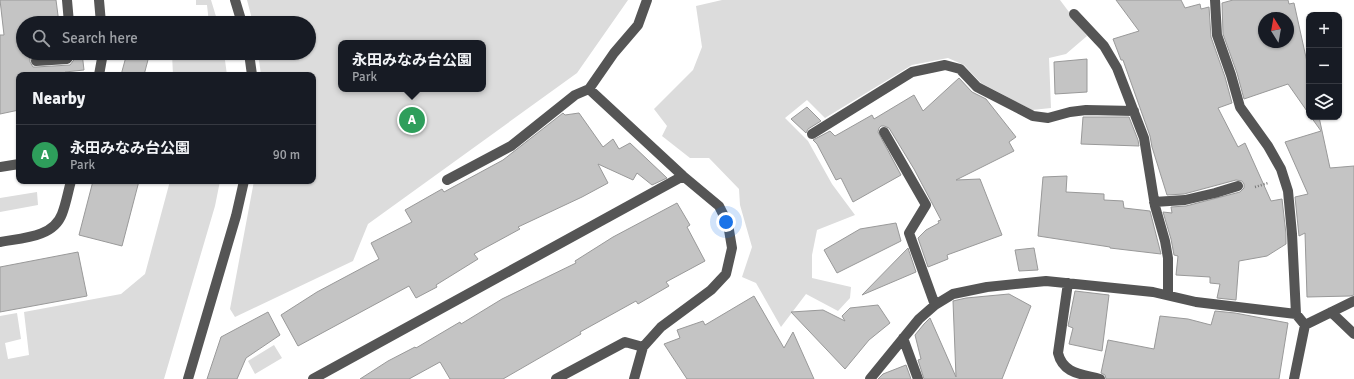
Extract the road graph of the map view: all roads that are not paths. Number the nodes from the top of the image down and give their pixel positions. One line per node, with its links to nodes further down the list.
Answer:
1 (66, 0): 7 (street)
2 (98, 0): 8 (street)
3 (235, 0): 9 (street)
4 (647, 0): 16 (street)
5 (1215, 0): 34 (street)
6 (1074, 14): 17 (street)
7 (68, 16)
8 (100, 16)
9 (240, 16)
10 (67, 60): 13 (street)
11 (102, 60): 14 (street)
12 (250, 60): 15 (street)
13 (36, 61)
14 (100, 72)
15 (252, 72)
16 (589, 89): 22 (street); 23 (street)
17 (1134, 111): 19 (street); 27 (street)
18 (884, 132): 32 (street)
19 (812, 134)
20 (16, 164): 21 (street)
21 (0, 167)
22 (683, 176): 38 (street); 40 (street)
23 (447, 180)
24 (70, 184): 28 (street)
25 (243, 184): 39 (street)
26 (1238, 186): 27 (street)
27 (1154, 202): 30 (street)
28 (0, 242)
29 (1068, 284): 30 (street); 32 (street); 45 (street)
30 (1168, 295): 34 (street)
31 (1354, 302): 33 (street)
32 (935, 305): 37 (street)
33 (1331, 312): 35 (street); 36 (street)
34 (1296, 314): 35 (street)
35 (1305, 325): 46 (street)
36 (1354, 334)
37 (903, 338): 43 (street); 44 (street)
38 (643, 347): 41 (street); 42 (street)
39 (188, 379)
40 (313, 379)
41 (556, 379)
42 (634, 379)
43 (870, 379)
44 (918, 379)
45 (1100, 379)
46 (1294, 379)

